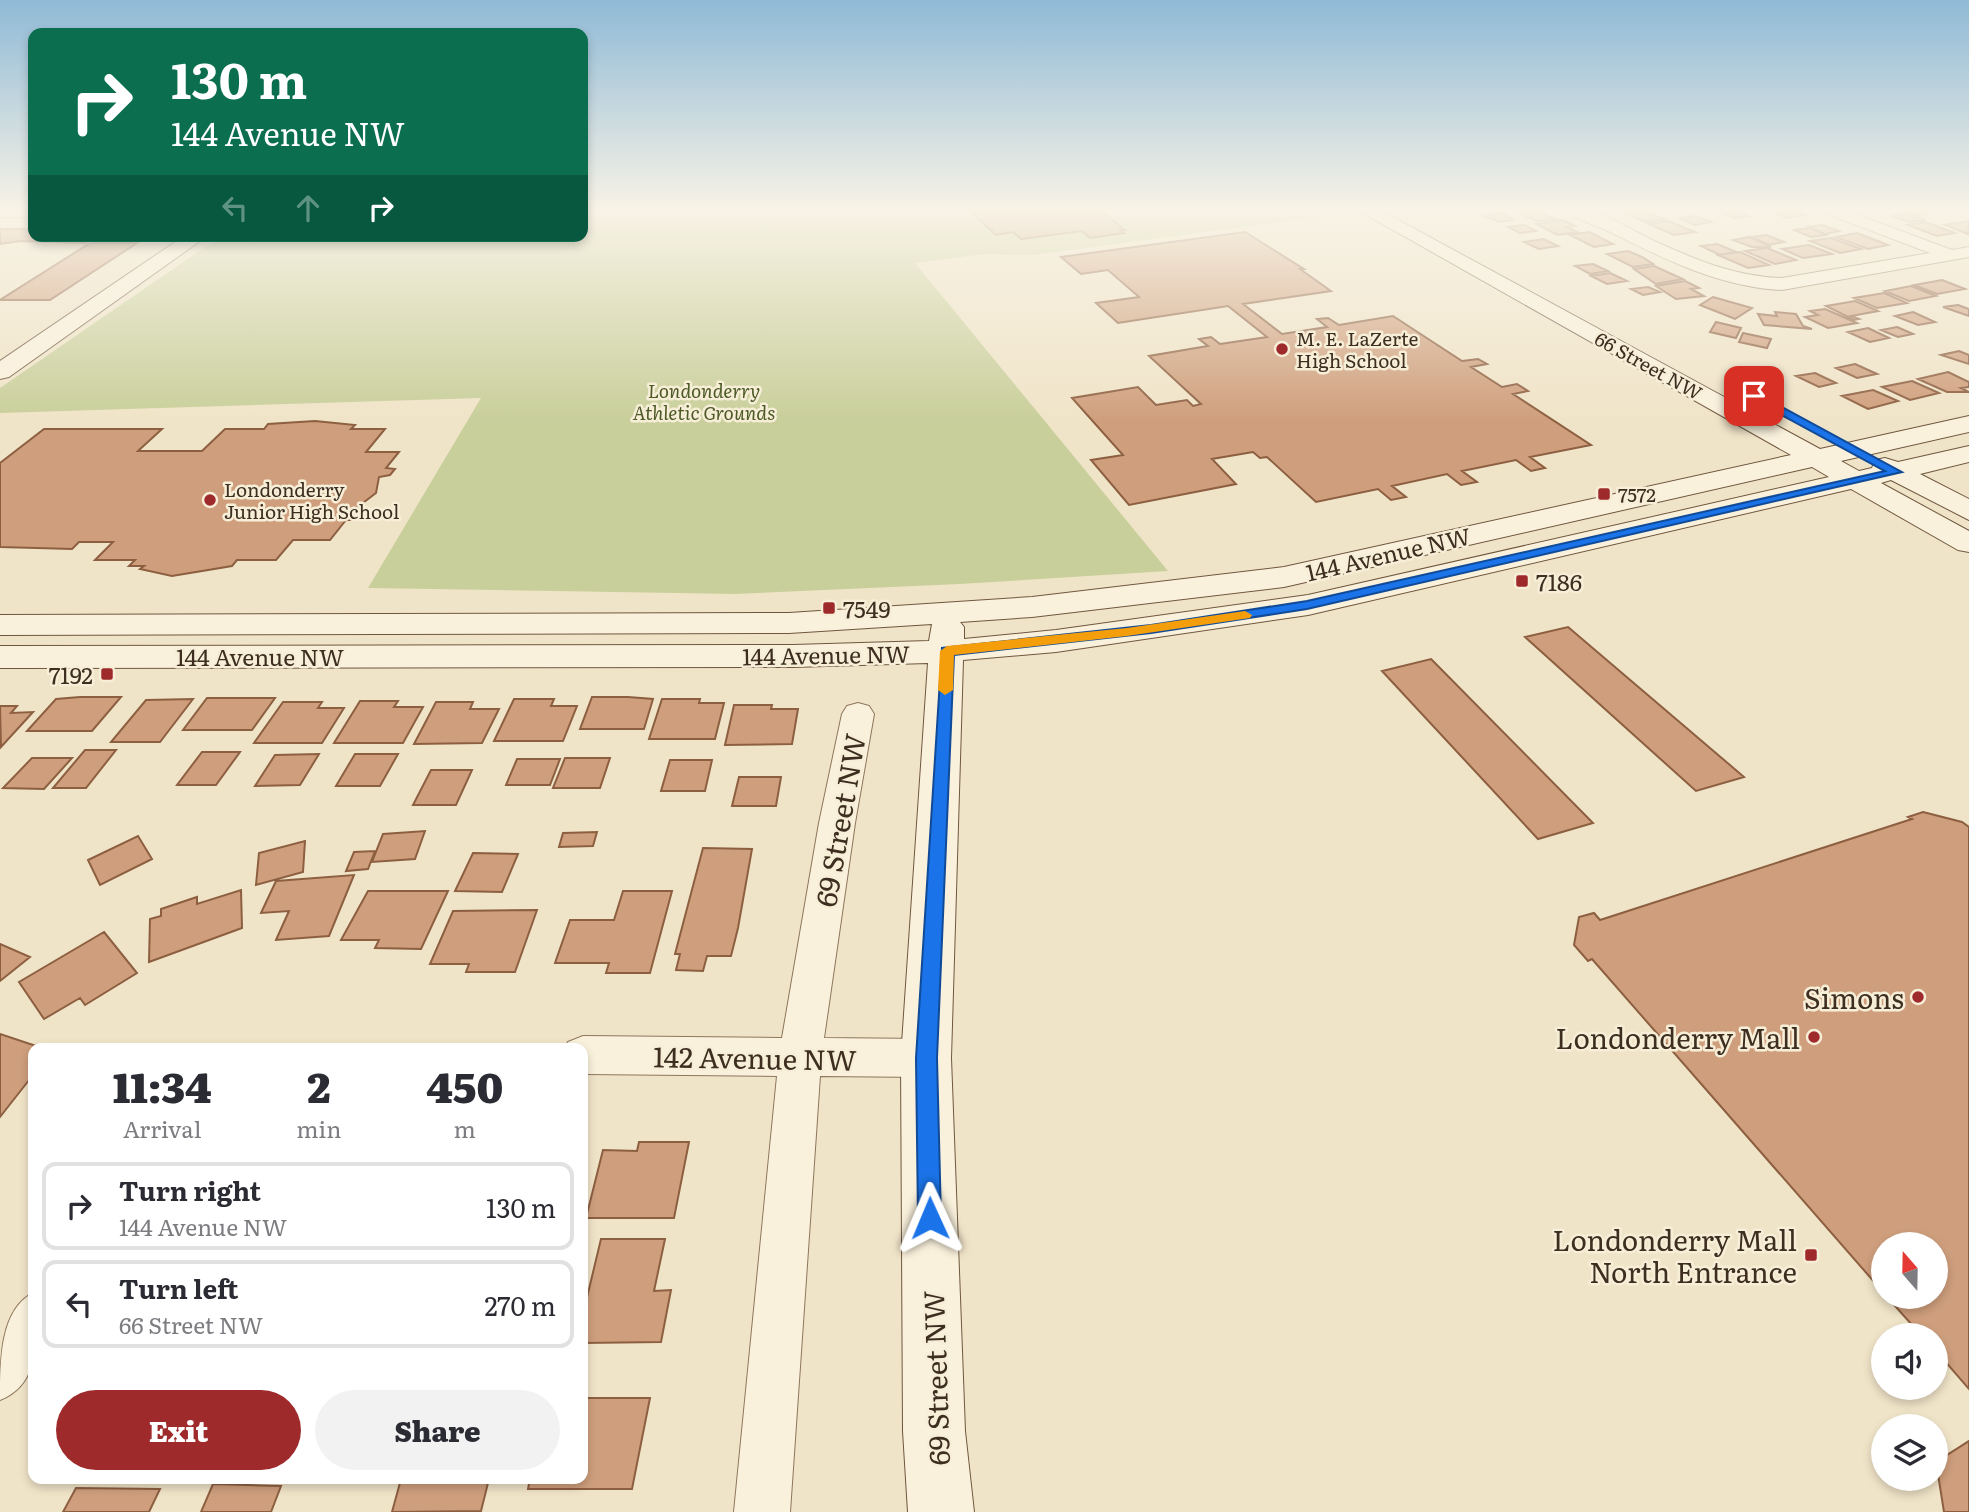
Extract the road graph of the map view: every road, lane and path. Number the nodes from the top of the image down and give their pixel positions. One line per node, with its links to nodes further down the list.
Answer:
1 (134, 280): 7 (street)
2 (1493, 280): 8 (street, 66 Street NW)
3 (1535, 280): 6 (street, 66 Street NW)
4 (1735, 280): 5 (street)
5 (1811, 280)
6 (1656, 344)
7 (0, 372)
8 (1711, 400): 10 (street, 66 Street NW); 14 (street)
9 (1969, 424): 12 (street, 144 Avenue NW)
10 (1821, 446): 12 (street, 66 Street NW); 14 (street, 144 Avenue NW)
11 (1969, 457): 13 (street, 144 Avenue NW); 15 (street)
12 (1856, 465): 13 (street, 144 Avenue NW); 17 (street, 66 Street NW); 18 (street, 144 Avenue NW)
13 (1896, 472): 16 (street)
14 (1742, 474): 18 (street, 144 Avenue NW)
15 (1969, 495)
16 (1969, 511)
17 (1969, 543)
18 (947, 632): 19 (street, 144 Avenue NW); 23 (street, 69 Street NW)
19 (1, 634)
20 (859, 714): 22 (street, 69 Street NW)
21 (588, 1055): 22 (street, 142 Avenue NW)
22 (800, 1057): 23 (street, 142 Avenue NW); 26 (street, 69 Street NW)
23 (926, 1058): 27 (street, 69 Street NW)
24 (28, 1326): 25 (street)
25 (0, 1374)
26 (762, 1512)
27 (941, 1512)

